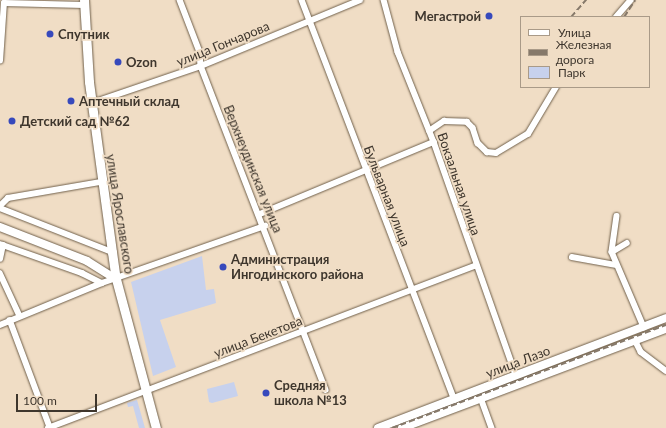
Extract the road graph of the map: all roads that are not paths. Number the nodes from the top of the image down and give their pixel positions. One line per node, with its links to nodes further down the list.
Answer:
1 (180, 0): 10 (street, Верхнеудинская улица)
2 (302, 0): 8 (street, Бульварная улица)
3 (360, 0): 8 (street, улица Гончарова)
4 (384, 0): 13 (street, Вокзальная улица)
5 (631, 0): 7 (street)
6 (84, 3): 9 (street); 12 (main road, улица Ярославского)
7 (617, 16)
8 (310, 21): 10 (street, улица Гончарова); 15 (street, Бульварная улица)
9 (0, 61)
10 (201, 66): 12 (street, улица Гончарова); 18 (street, Верхнеудинская улица)
11 (555, 88): 13 (street)
12 (92, 103): 16 (main road, улица Ярославского)
13 (429, 131): 14 (street, Вокзальная улица)
14 (434, 142): 15 (street); 29 (street, Вокзальная улица)
15 (365, 170): 18 (street); 33 (street, Бульварная улица)
16 (101, 182): 17 (street); 24 (main road, улица Ярославского)
17 (0, 207): 24 (street)
18 (260, 214): 20 (street, Верхнеудинская улица)
19 (617, 216): 25 (street)
20 (264, 226): 31 (street); 40 (street, Верхнеудинская улица)
21 (0, 227): 31 (main road)
22 (627, 243): 25 (street)
23 (1, 244): 27 (street); 32 (street)
24 (112, 252): 31 (main road, улица Ярославского)
25 (612, 252): 28 (street)
26 (572, 257): 28 (street)
27 (0, 259)
28 (616, 265): 38 (street)
29 (475, 266): 33 (street, улица Бекетова); 43 (street, Вокзальная улица)
30 (0, 273): 34 (street)
31 (116, 279): 32 (street); 45 (main road, улица Ярославского)
32 (102, 283): 34 (street)
33 (411, 288): 40 (street, улица Бекетова); 47 (street, Бульварная улица)
34 (20, 316): 36 (street)
35 (666, 318): 38 (main road, улица Лазо)
36 (10, 320): 37 (street); 48 (street)
37 (0, 325)
38 (644, 327): 43 (main road, улица Лазо)
39 (666, 329): 41 (main road, улица Лазо)
40 (305, 331): 44 (street, Верхнеудинская улица); 45 (street, улица Бекетова)
41 (635, 340): 42 (street); 46 (main road, улица Лазо)
42 (666, 371)
43 (516, 375): 47 (main road, улица Лазо)
44 (326, 390)
45 (146, 392): 48 (street, улица Бекетова); 49 (main road, улица Ярославского)
46 (481, 398): 51 (main road, улица Лазо); 52 (street)
47 (455, 400): 50 (main road, улица Лазо)
48 (49, 428)
49 (156, 428)
50 (378, 428)
51 (402, 428)
52 (492, 428)

